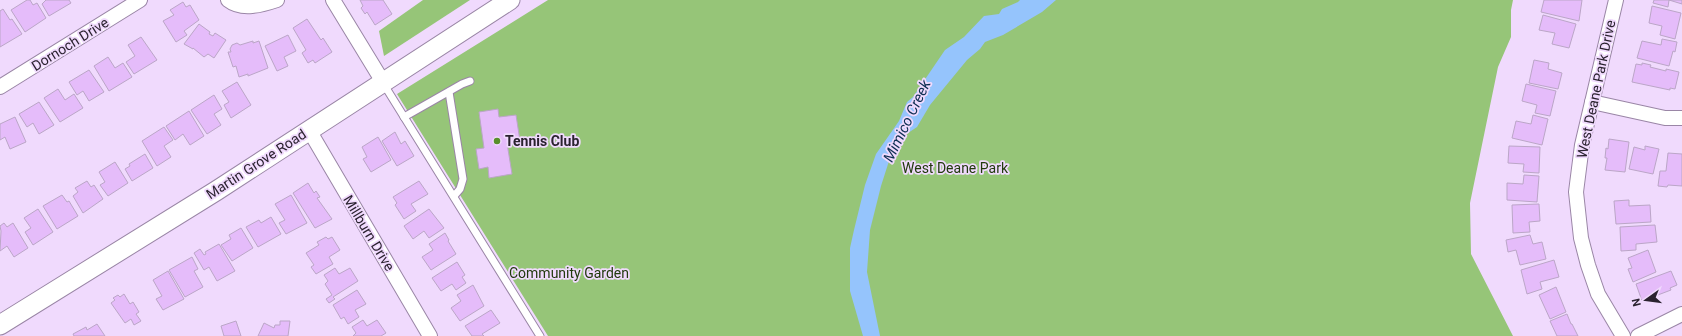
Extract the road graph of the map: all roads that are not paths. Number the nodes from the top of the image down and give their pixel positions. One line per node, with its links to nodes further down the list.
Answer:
1 (140, 0): 9 (street, Dornoch Drive)
2 (228, 0): 3 (street)
3 (276, 0)
4 (333, 0): 8 (street)
5 (510, 0): 8 (main road, Martin Grove Road)
6 (1616, 0): 11 (street, West Deane Park Drive)
7 (470, 81): 10 (lane)
8 (383, 82): 12 (lane); 14 (main road, Martin Grove Road)
9 (0, 88)
10 (449, 92): 12 (lane); 15 (lane)
11 (1592, 102): 13 (street); 20 (street, West Deane Park Drive)
12 (404, 117): 15 (lane)
13 (1682, 118)
14 (309, 130): 17 (main road, Martin Grove Road); 18 (street, Millburn Drive)
15 (454, 196): 19 (lane)
16 (1682, 314): 21 (street)
17 (0, 325)
18 (430, 336)
19 (540, 336)
20 (1623, 336)
21 (1638, 336)

